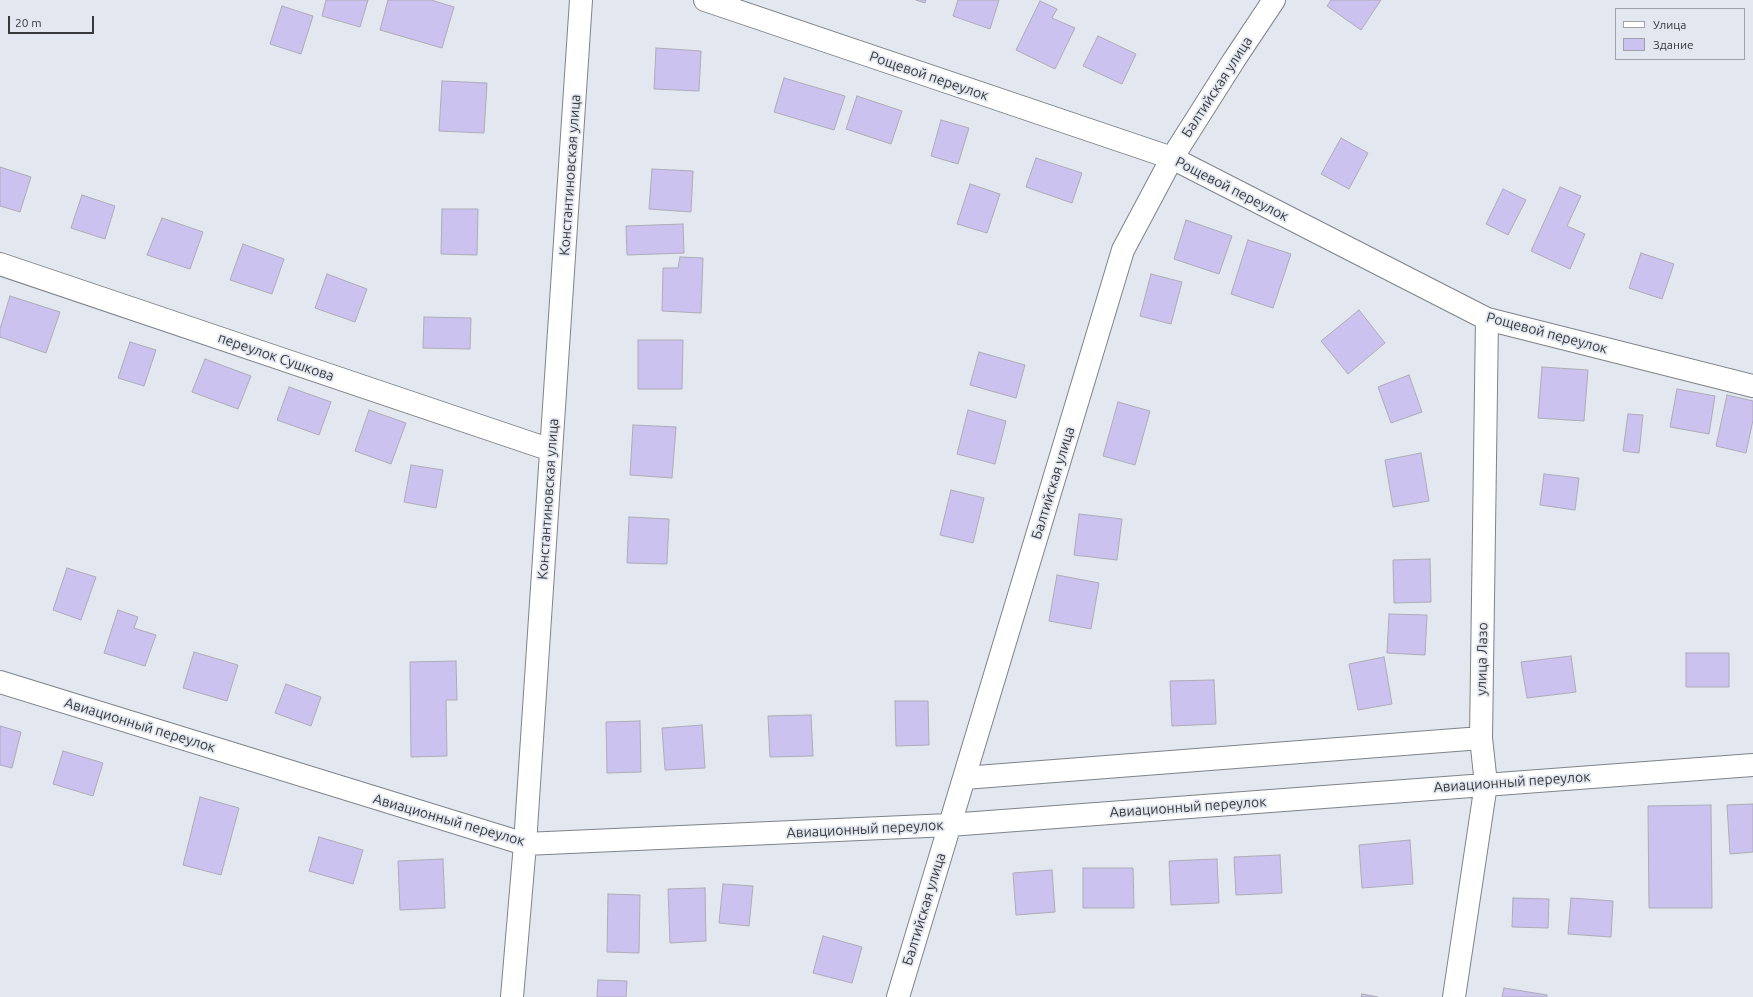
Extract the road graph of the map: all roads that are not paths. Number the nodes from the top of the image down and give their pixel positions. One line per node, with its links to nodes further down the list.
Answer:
1 (581, 0): 8 (street, Константиновская улица)
2 (705, 0): 4 (street, Рощевой переулок)
3 (1274, 0): 4 (street, Балтийская улица)
4 (1172, 158): 6 (street, Рощевой переулок); 12 (street, Балтийская улица)
5 (0, 264): 8 (street, переулок Сушкова)
6 (1487, 319): 7 (street, Рощевой переулок); 10 (street, улица Лазо)
7 (1753, 386)
8 (551, 450): 15 (street, Константиновская улица)
9 (0, 682): 15 (street, Авиационный переулок)
10 (1481, 738): 12 (street); 13 (street, улица Лазо)
11 (1753, 765): 13 (street, Авиационный переулок)
12 (964, 778): 14 (street, Балтийская улица)
13 (1486, 784): 14 (street, Авиационный переулок); 18 (street, улица Лазо)
14 (949, 825): 15 (street, Авиационный переулок); 17 (street, Балтийская улица)
15 (525, 844): 16 (street, Константиновская улица)
16 (512, 997)
17 (898, 997)
18 (1454, 997)

